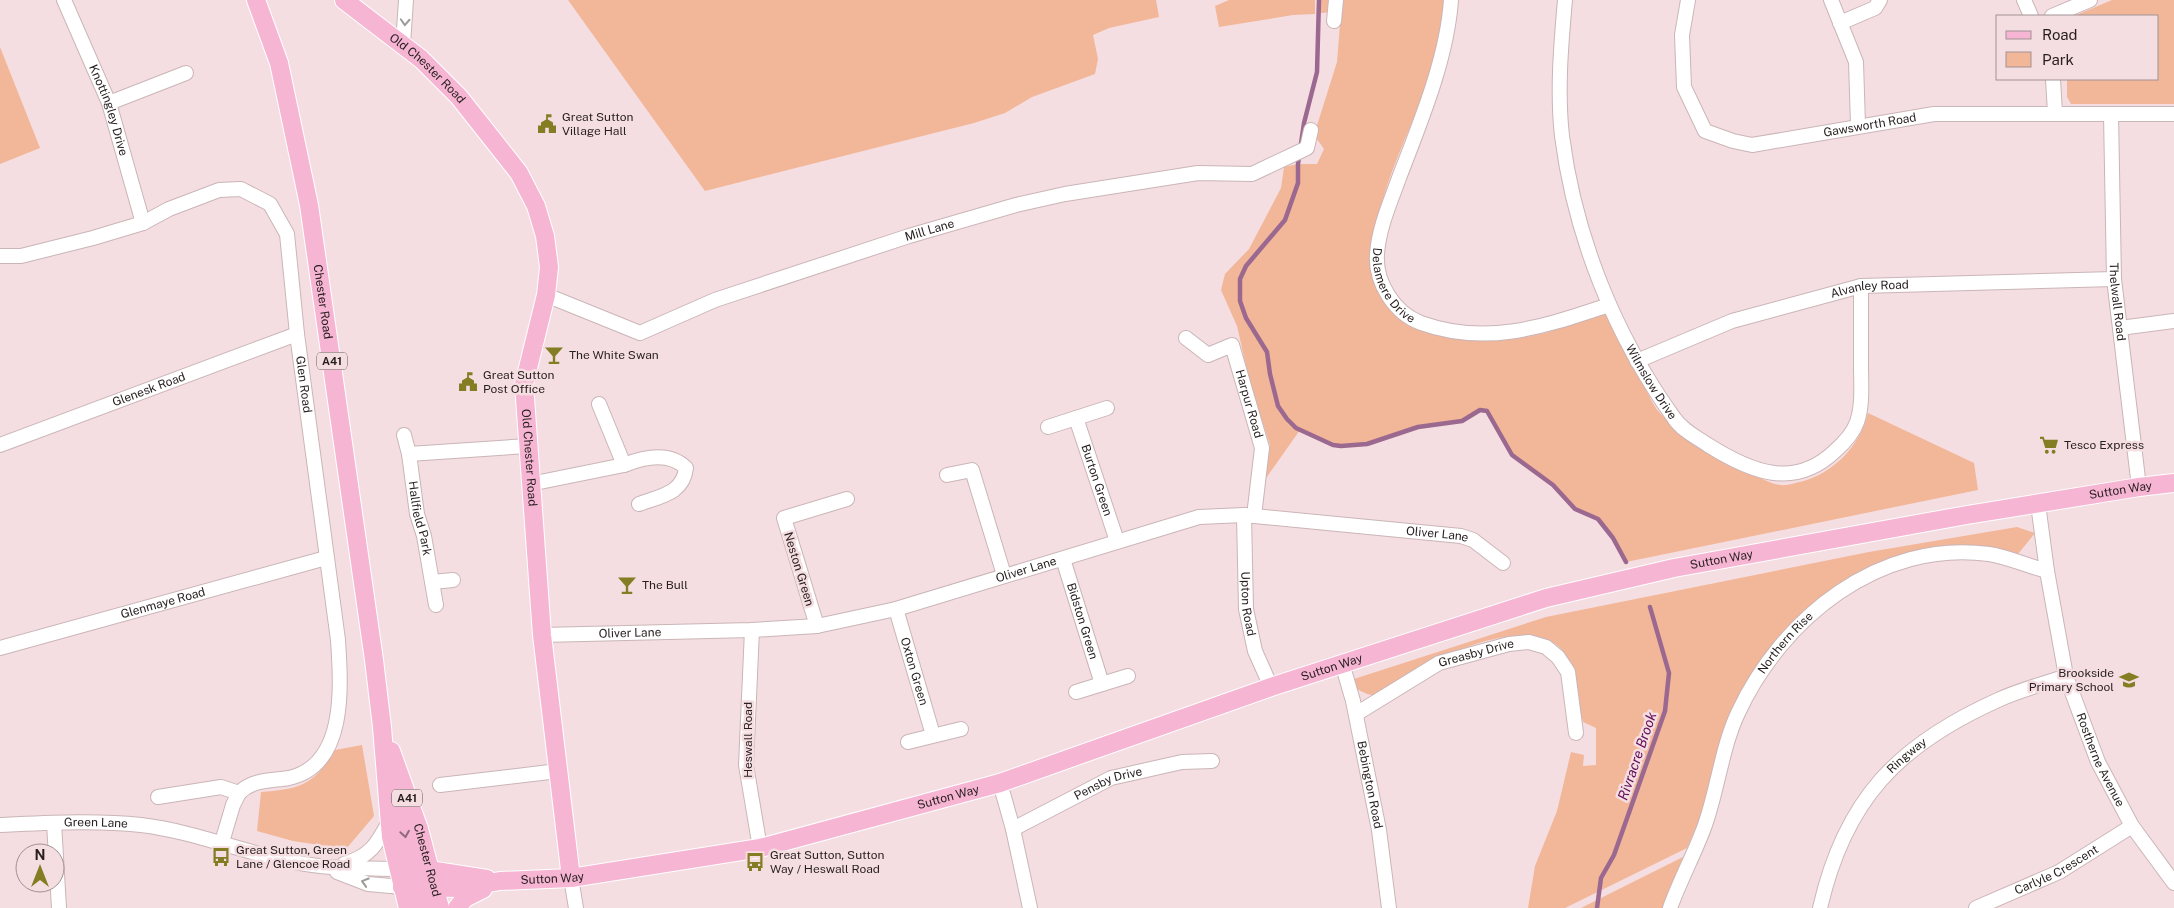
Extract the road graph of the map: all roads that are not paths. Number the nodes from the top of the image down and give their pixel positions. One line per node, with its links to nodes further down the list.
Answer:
1 (64, 0): 20 (street, Knottingley Drive)
2 (256, 0): 75 (main road, Chester Road / A41)
3 (406, 0): 17 (street, one-way to 17)
4 (1336, 0): 15 (street)
5 (1451, 0): 31 (street, Delamere Drive)
6 (1566, 0): 31 (street, Wilmslow Drive)
7 (1688, 0): 24 (street, Gawsworth Road)
8 (1831, 0): 16 (street)
9 (1880, 0): 16 (street)
10 (2024, 0): 13 (street)
11 (2090, 0): 14 (street)
12 (353, 2): 17 (main road, Old Chester Road)
13 (2031, 15)
14 (2054, 15)
15 (1334, 21)
16 (1840, 23): 24 (street)
17 (403, 44): 30 (main road, Old Chester Road)
18 (186, 73): 20 (street)
19 (2053, 80): 21 (street)
20 (109, 103): 26 (street, Knottingley Drive)
21 (2056, 113): 22 (street, Gawsworth Road); 24 (street, Gawsworth Road)
22 (2112, 114): 23 (street, Gawsworth Road); 28 (street, Thelwall Road)
23 (2174, 114)
24 (1858, 125)
25 (1311, 130): 30 (street, Mill Lane)
26 (142, 223): 27 (street, Glen Road); 34 (street, Glen Road)
27 (0, 256)
28 (2114, 278): 29 (street, Alvanley Road); 33 (street, Thelwall Road)
29 (1861, 286): 36 (street, Alvanley Road); 36 (street, Wilmslow Drive)
30 (546, 295): 43 (main road, Old Chester Road)
31 (1609, 304): 36 (street, Wilmslow Drive)
32 (2174, 321): 33 (street)
33 (2120, 328): 49 (street, Thelwall Road)
34 (297, 334): 42 (street, Glenesk Road); 55 (street, Glen Road)
35 (1186, 338): 53 (street, Harpur Road)
36 (1637, 361)
37 (599, 404): 45 (street)
38 (1106, 408): 39 (street)
39 (1076, 418): 40 (street); 54 (street, Burton Green)
40 (1048, 427)
41 (404, 435): 44 (street, Hallfield Park)
42 (0, 445)
43 (527, 446): 44 (street); 48 (main road, Old Chester Road)
44 (410, 454): 61 (street, Hallfield Park)
45 (624, 465): 48 (street); 51 (street)
46 (947, 475): 59 (street)
47 (2174, 483): 49 (main road, Sutton Way)
48 (530, 484): 66 (main road, Old Chester Road)
49 (2139, 487): 52 (main road, Sutton Way)
50 (847, 499): 64 (street, Neston Green)
51 (639, 504)
52 (2038, 504): 58 (street, Rostherne Avenue); 68 (main road, Sutton Way)
53 (1249, 516): 54 (street, Oliver Lane); 57 (street, Oliver Lane); 72 (street, Upton Road)
54 (1116, 541): 56 (street, Oliver Lane)
55 (326, 558): 67 (street, Glenmaye Road); 85 (street, Glen Road)
56 (1063, 559): 59 (street, Oliver Lane); 71 (street, Bidston Green)
57 (1503, 563)
58 (2047, 571): 70 (street, Rostherne Avenue); 109 (street, Northern Rise)
59 (1004, 575): 63 (street, Oliver Lane)
60 (453, 580): 61 (street)
61 (432, 582): 62 (street, Hallfield Park)
62 (436, 605)
63 (896, 609): 64 (street, Oliver Lane); 78 (street, Oxton Green)
64 (817, 626): 65 (street, Oliver Lane)
65 (752, 630): 66 (street, Oliver Lane); 93 (street, Heswall Road)
66 (542, 635): 82 (main road, Old Chester Road)
67 (0, 648)
68 (1342, 664): 72 (main road, Sutton Way); 74 (street, Bebington Road)
69 (1128, 676): 71 (street)
70 (2066, 676): 90 (street, Rostherne Avenue); 110 (street, Ringway)
71 (1102, 684): 73 (street)
72 (1271, 687): 83 (main road, Sutton Way)
73 (1076, 692)
74 (1356, 714): 77 (street, Greasby Drive); 108 (street, Bebington Road)
75 (382, 727): 81 (main road, Chester Road / A41); 87 (main road, Chester Road / A41)
76 (961, 729): 78 (street)
77 (1576, 734)
78 (933, 735): 79 (street)
79 (908, 742)
80 (1212, 761): 91 (street, Pensby Drive)
81 (397, 768): 95 (main road, A41, one-way to 95); 96 (main road, Chester Road / A41)
82 (558, 771): 84 (street); 97 (main road, Old Chester Road)
83 (1000, 783): 91 (street); 93 (main road, Sutton Way)
84 (440, 785)
85 (239, 793): 86 (street); 92 (street)
86 (158, 797)
87 (390, 820): 94 (street, Green Lane); 95 (main road, Chester Road / A41)
88 (54, 823): 89 (street); 92 (street, Green Lane); 101 (street, Green Lane)
89 (0, 825)
90 (2132, 826): 99 (street, Rostherne Avenue); 111 (street, Carlyle Crescent)
91 (1013, 829): 107 (street)
92 (222, 842): 94 (street, Green Lane)
93 (760, 848): 97 (main road, Sutton Way)
94 (329, 868): 95 (street, Green Lane); 100 (street, Green Lane, one-way to 94)
95 (405, 869): 96 (street, Green Lane); 100 (main road, Chester Road / A41)
96 (429, 870): 98 (main road, Sutton Way); 100 (main road, Chester Road / A41)
97 (571, 878): 98 (main road, Sutton Way); 106 (street, Old Chester Road)
98 (500, 881): 100 (main road, Sutton Way); 105 (main road, Sutton Way)
99 (2174, 883)
100 (418, 888): 102 (main road, Chester Road / A41); 103 (main road, A41); 104 (main road, Chester Road / A41)
101 (59, 908)
102 (408, 908)
103 (424, 908)
104 (440, 908)
105 (457, 908)
106 (576, 908)
107 (1030, 908)
108 (1389, 908)
109 (1670, 908)
110 (1820, 908)
111 (1976, 908)

